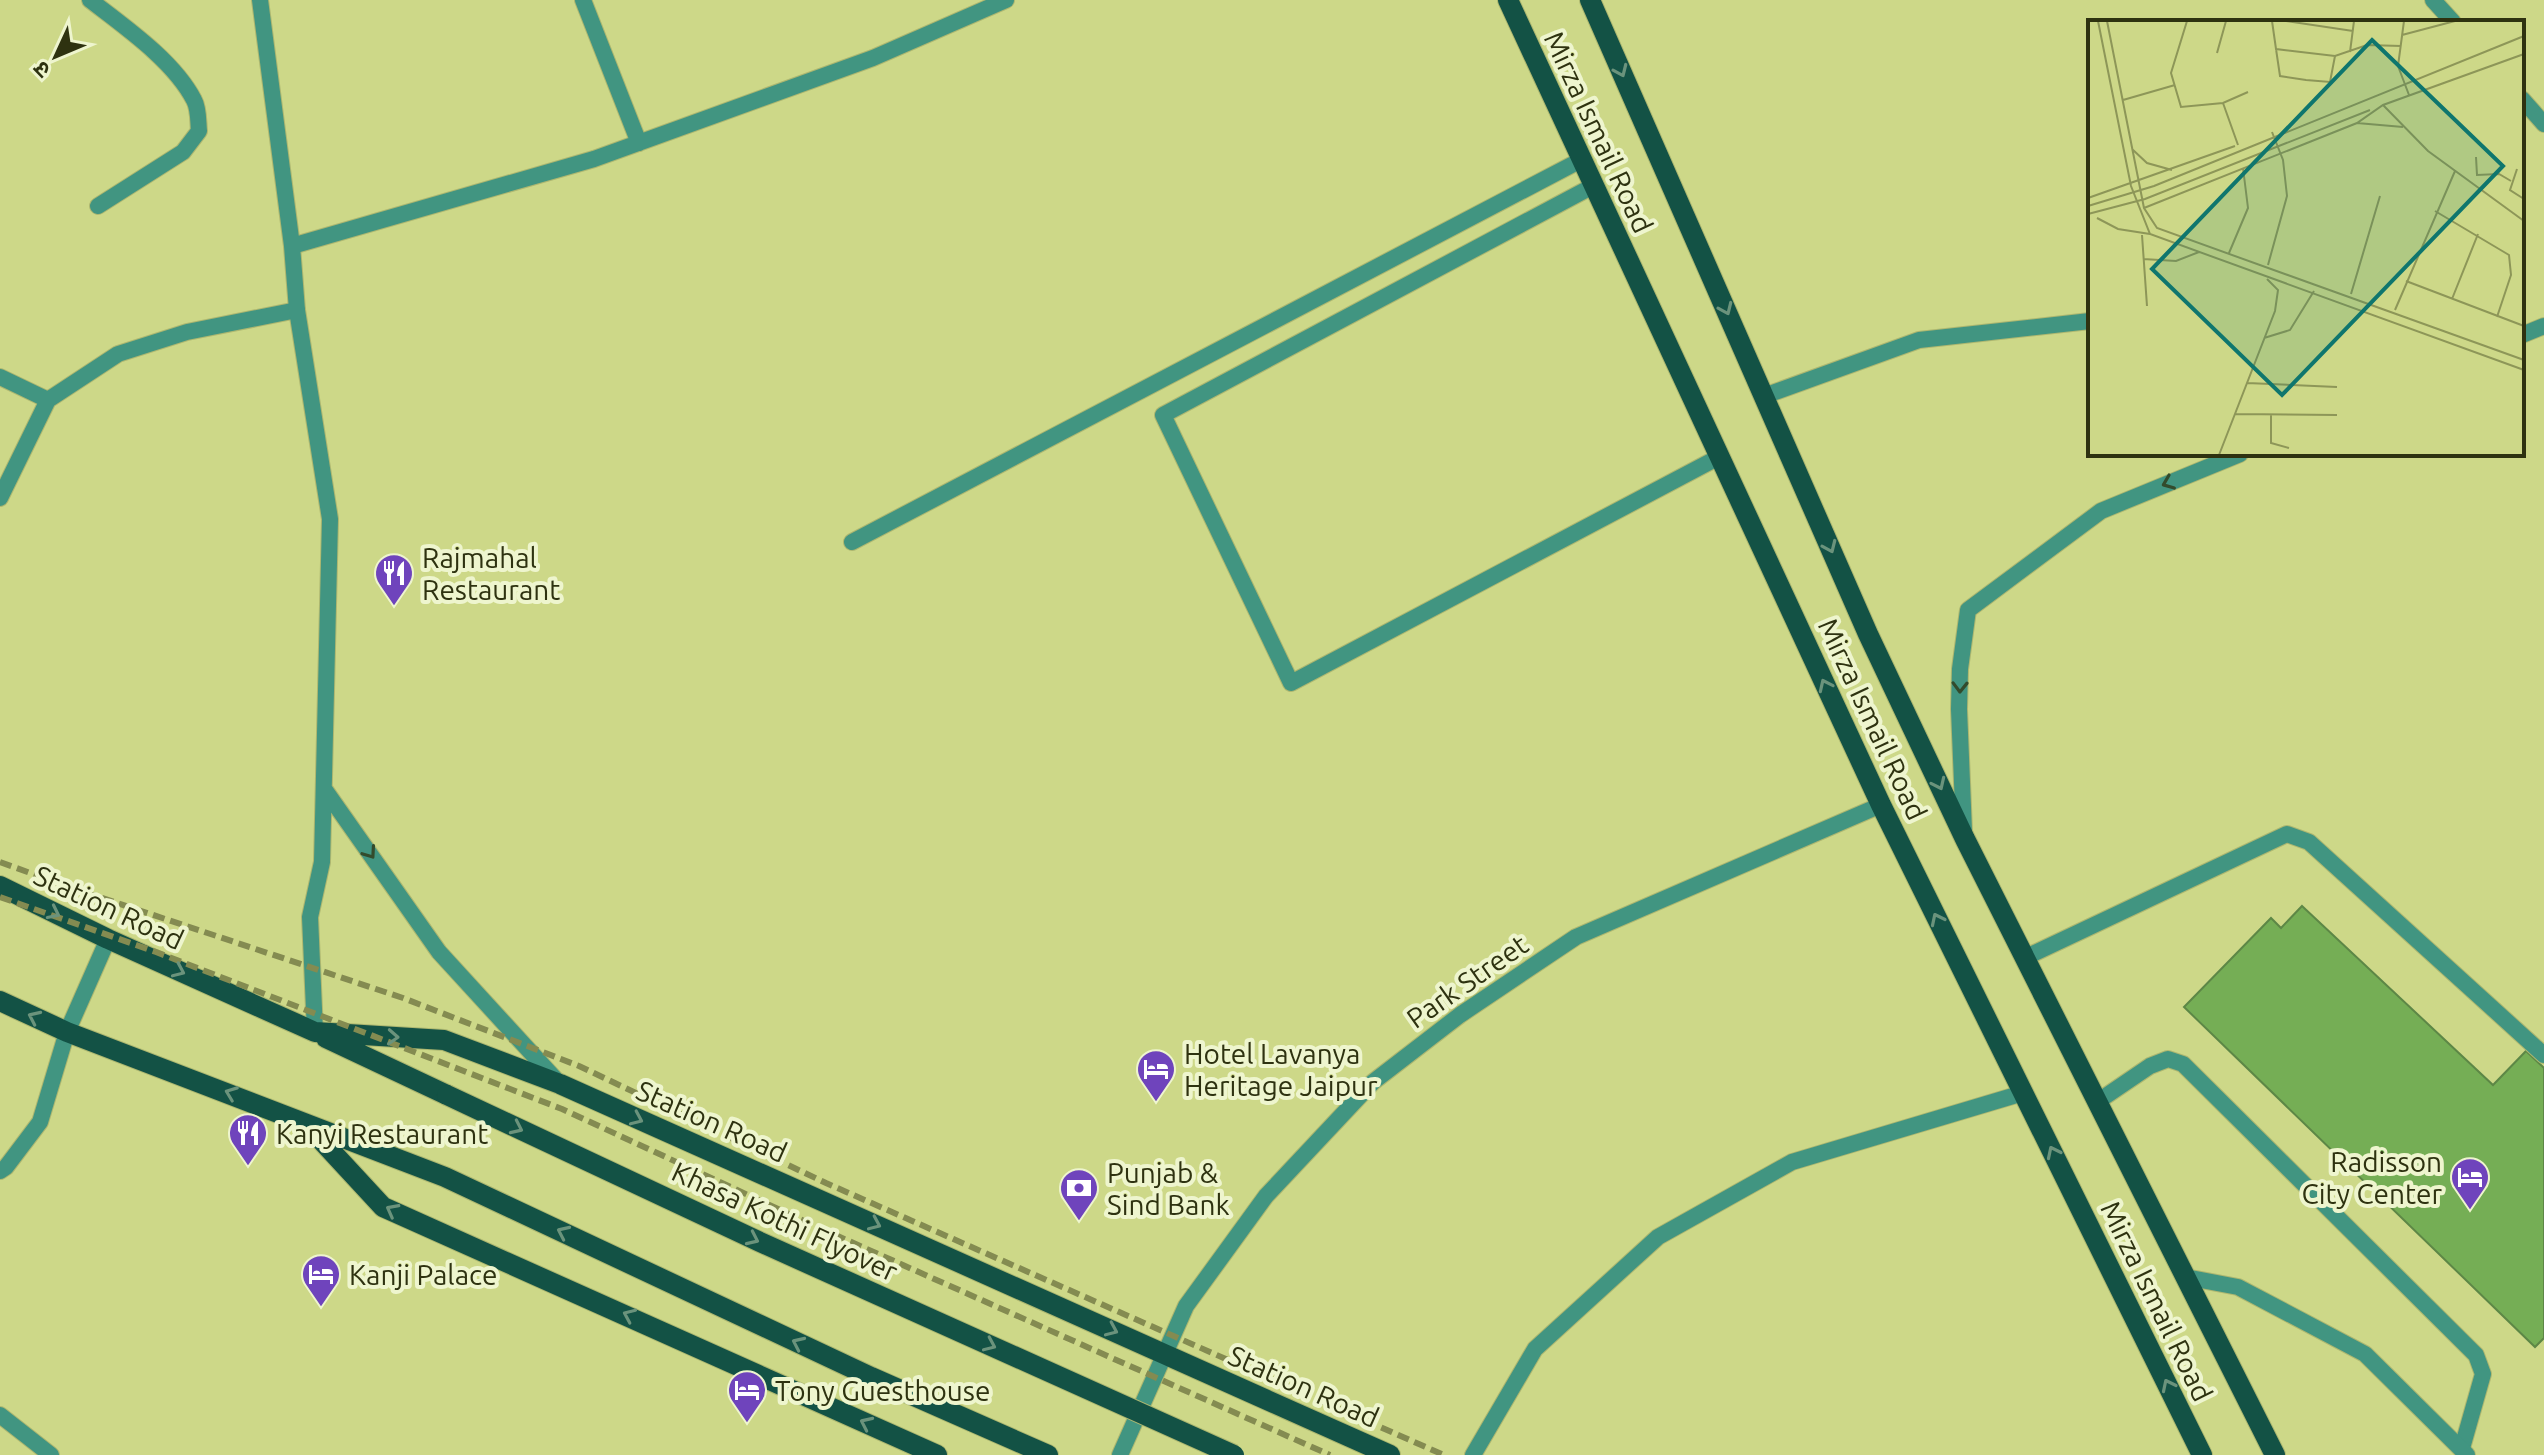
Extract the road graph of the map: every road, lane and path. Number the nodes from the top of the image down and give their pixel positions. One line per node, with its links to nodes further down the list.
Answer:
1 (90, 0): 14 (street)
2 (260, 0): 15 (street)
3 (583, 0): 11 (street)
4 (1006, 0): 11 (street)
5 (1508, 0): 12 (main road, Mirza Ismail Road)
6 (1590, 0): 21 (main road, Mirza Ismail Road, one-way to 21)
7 (2433, 0): 8 (street)
8 (2451, 20)
9 (2524, 101): 10 (street)
10 (2544, 124)
11 (639, 143): 15 (street)
12 (1581, 160): 13 (main road, Mirza Ismail Road); 26 (street)
13 (1593, 186): 24 (main road, Mirza Ismail Road); 24 (street)
14 (98, 206)
15 (292, 246): 16 (street)
16 (297, 310): 22 (street); 27 (street)
17 (2088, 321): 21 (street)
18 (2544, 326): 19 (street)
19 (2524, 334)
20 (0, 377): 22 (street)
21 (1764, 396): 29 (main road, Mirza Ismail Road, one-way to 29)
22 (48, 400): 25 (street)
23 (2235, 456): 29 (street, one-way to 29)
24 (1719, 457): 28 (main road, Mirza Ismail Road, one-way to 24)
25 (0, 498)
26 (852, 542)
27 (325, 790): 35 (street); 37 (street, one-way to 37)
28 (1881, 805): 38 (main road, Mirza Ismail Road, one-way to 28); 43 (street, Park Street)
29 (1965, 839): 32 (main road, Mirza Ismail Road)
30 (0, 886): 31 (main road, Station Road, one-way to 31)
31 (108, 939): 34 (street); 35 (main road, Station Road, one-way to 35)
32 (2024, 958): 36 (street); 39 (main road, Mirza Ismail Road)
33 (0, 1001): 34 (main road, one-way to 33)
34 (67, 1032): 40 (main road, one-way to 34); 41 (street)
35 (315, 1032): 37 (main road, Station Road, one-way to 37); 50 (main road, Khasa Kothi Flyover, one-way to 50, bridge)
36 (2544, 1055)
37 (560, 1084): 43 (main road, Station Road, one-way to 43)
38 (2023, 1093): 52 (street); 53 (main road, Mirza Ismail Road, one-way to 38)
39 (2097, 1102): 42 (main road, Mirza Ismail Road); 45 (street)
40 (304, 1121): 47 (main road, one-way to 40); 48 (main road, one-way to 40)
41 (0, 1171)
42 (2185, 1277): 45 (street); 54 (main road, Mirza Ismail Road)
43 (1164, 1354): 49 (street, Park Street); 51 (main road, Station Road)
44 (0, 1415): 46 (street)
45 (2459, 1453)
46 (51, 1455)
47 (937, 1455)
48 (1048, 1455)
49 (1120, 1455)
50 (1234, 1455)
51 (1390, 1455)
52 (1473, 1455)
53 (2202, 1455)
54 (2275, 1455)

